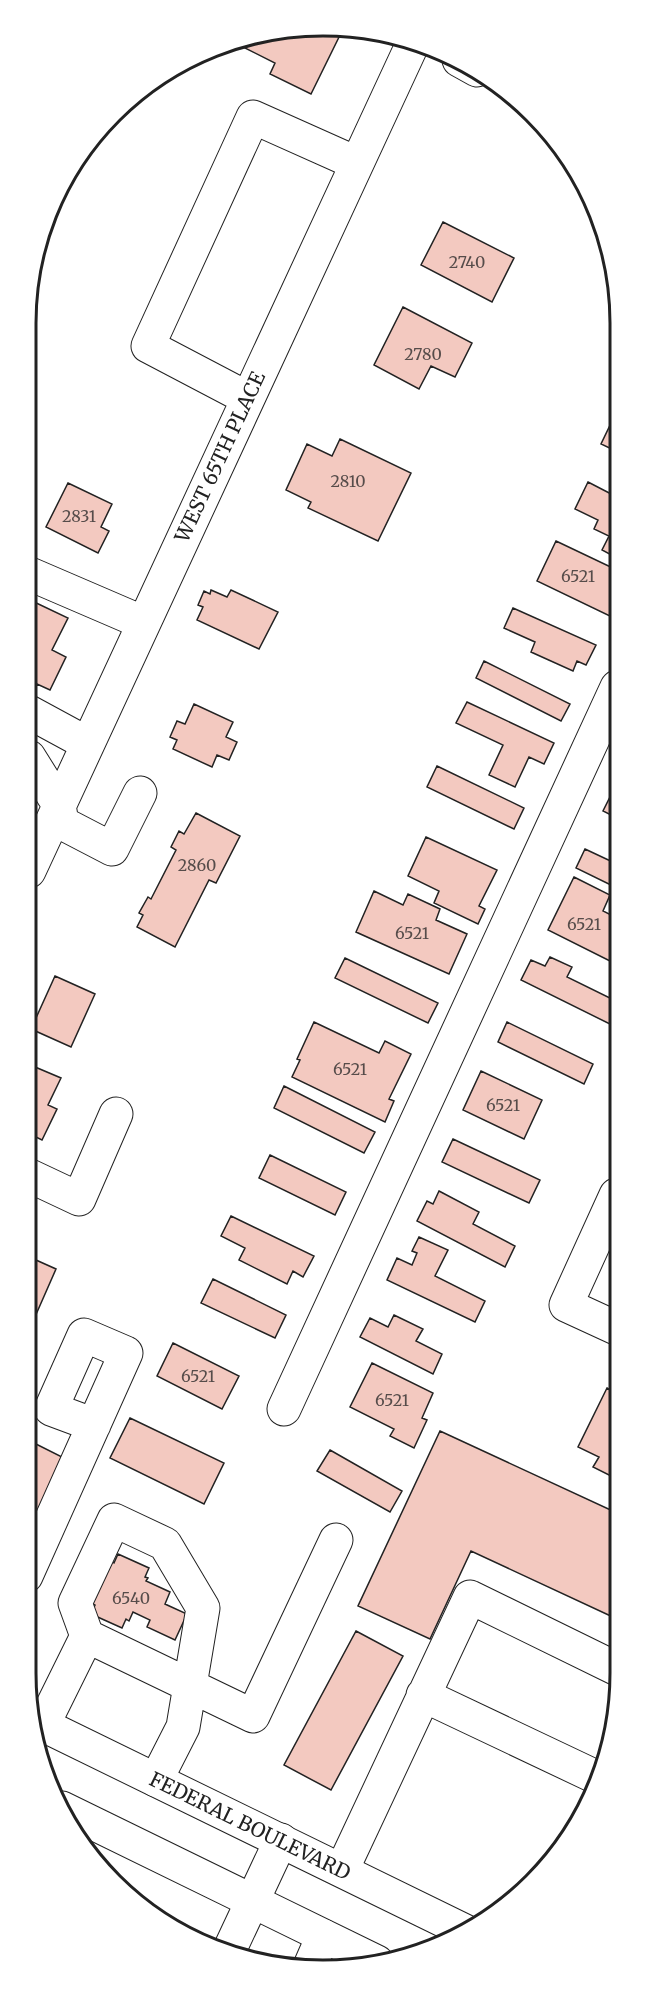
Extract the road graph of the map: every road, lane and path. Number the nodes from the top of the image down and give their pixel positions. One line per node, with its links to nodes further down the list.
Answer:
1 (410, 50): 2 (street, WEST 65TH PLACE)
2 (356, 163): 3 (street, WEST 65TH PLACE); 3 (street)
3 (247, 398): 5 (street, WEST 65TH PLACE)
4 (36, 577): 5 (street)
5 (144, 623): 8 (street, WEST 65TH PLACE)
6 (610, 702): 17 (street)
7 (36, 716): 8 (street)
8 (88, 744): 11 (street, WEST 65TH PLACE)
9 (36, 768): 11 (street)
10 (140, 793): 11 (street)
11 (59, 805): 12 (street, WEST 65TH PLACE)
12 (36, 856)
13 (116, 1114): 14 (street)
14 (36, 1180)
15 (610, 1208): 16 (street)
16 (610, 1325)
17 (284, 1409)
18 (94, 1425): 20 (street)
19 (336, 1540): 23 (street)
20 (36, 1554)
21 (87, 1636): 23 (street); 23 (street); 25 (street)
22 (610, 1666): 24 (street)
23 (190, 1686): 28 (street)
24 (423, 1695): 27 (street); 31 (street)
25 (40, 1721)
26 (41, 1724): 28 (street, FEDERAL BOULEVARD)
27 (591, 1775)
28 (156, 1780): 30 (street, FEDERAL BOULEVARD)
29 (72, 1813): 32 (street)
30 (281, 1840): 31 (street, FEDERAL BOULEVARD); 32 (street)
31 (342, 1870): 33 (street, FEDERAL BOULEVARD)
32 (253, 1900): 34 (street); 35 (street)
33 (456, 1927)
34 (324, 1936): 36 (street); 37 (street)
35 (232, 1945)
36 (366, 1957)
37 (313, 1959)

